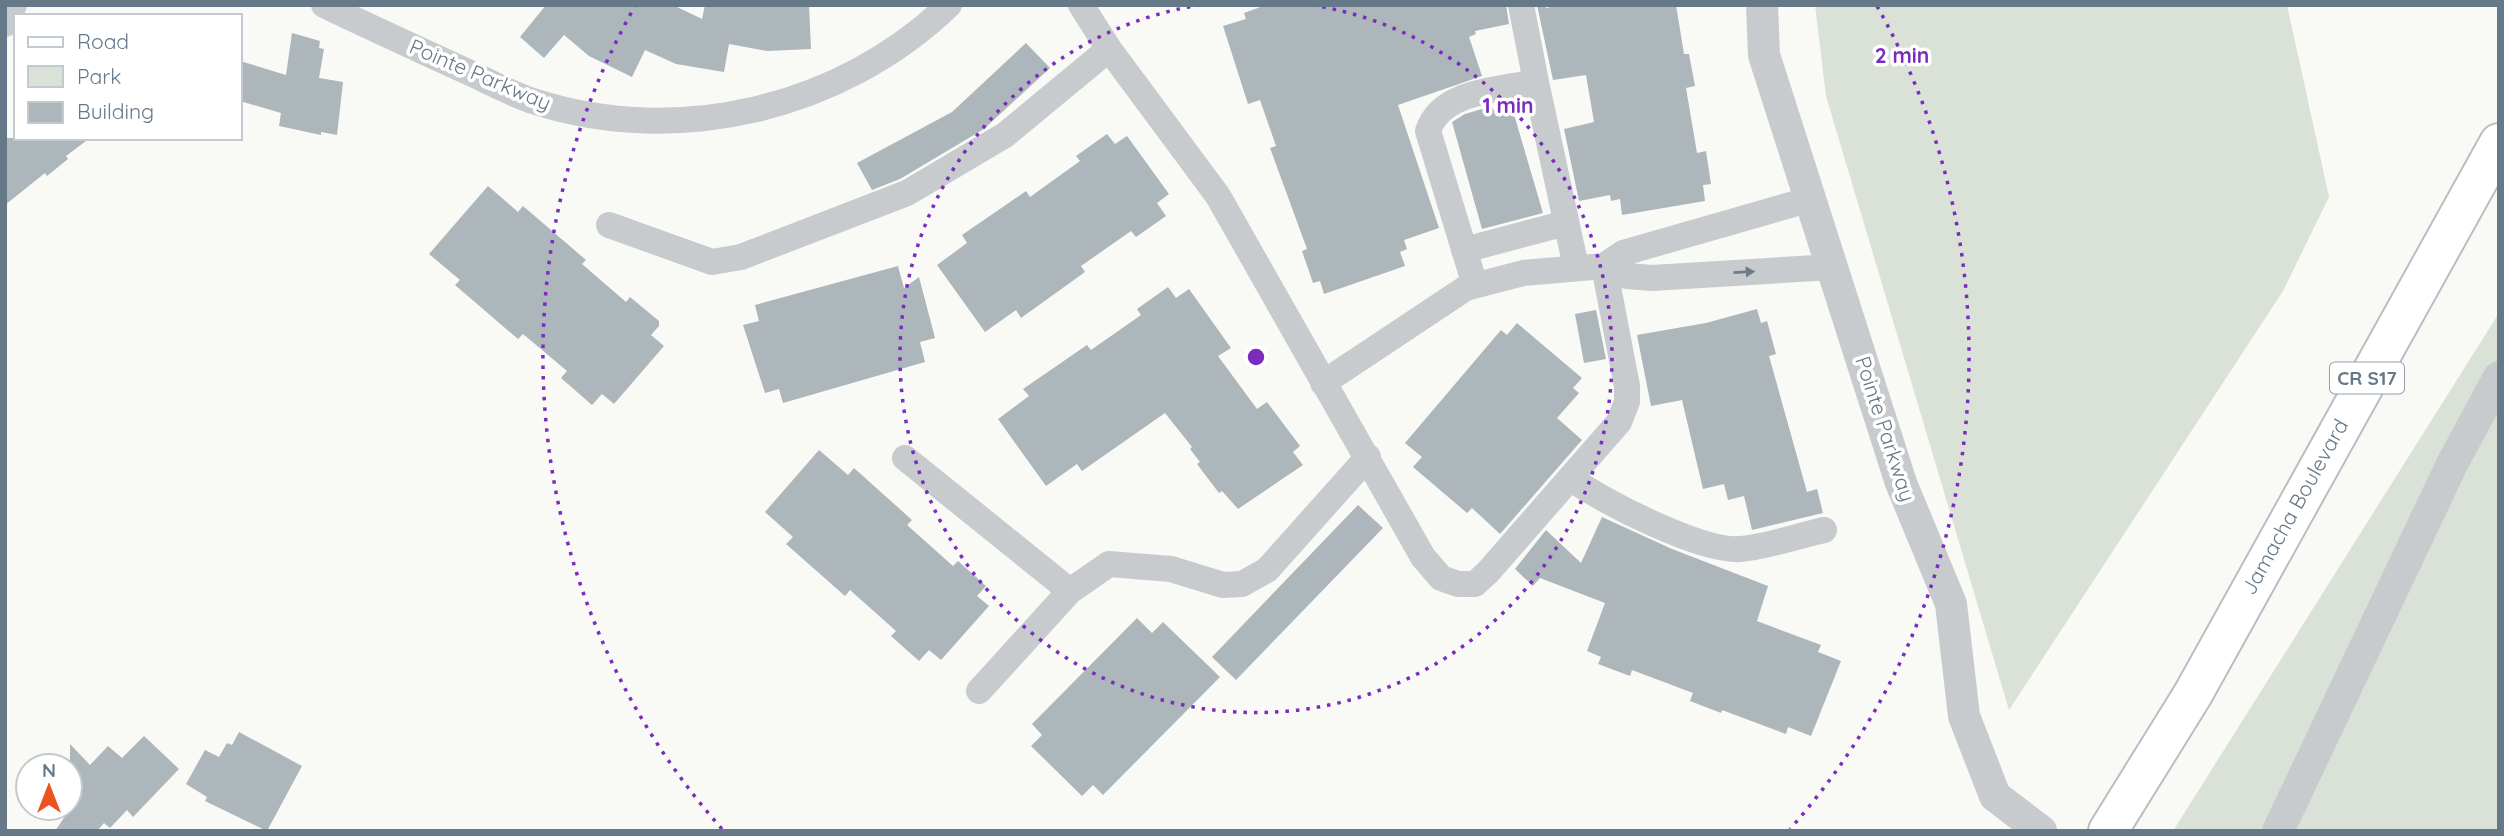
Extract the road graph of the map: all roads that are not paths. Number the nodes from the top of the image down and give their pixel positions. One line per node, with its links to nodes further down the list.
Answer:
1 (13, 5): 7 (street)
2 (324, 5): 3 (street, Pointe Parkway)
3 (949, 5)
4 (1081, 5): 8 (street)
5 (1521, 5): 9 (street)
6 (1762, 5): 11 (street, Pointe Parkway)
7 (5, 24)
8 (1109, 49): 13 (street); 22 (street)
9 (1536, 82): 12 (street); 15 (street)
10 (2499, 143): 30 (main road, Jamacha Boulevard / CR S17)
11 (1811, 199): 14 (street); 18 (street, Pointe Parkway)
12 (1566, 223): 15 (street); 16 (street)
13 (609, 225)
14 (1690, 234): 17 (street); 19 (street)
15 (1464, 250): 20 (street)
16 (1576, 267): 17 (street); 20 (street)
17 (1604, 267): 19 (street); 25 (street)
18 (1832, 267): 19 (street, one-way to 18); 29 (street, Pointe Parkway)
19 (1702, 275)
20 (1475, 285): 22 (street)
21 (2499, 377): 31 (street)
22 (1323, 383): 23 (street)
23 (1368, 457): 25 (street); 27 (street)
24 (905, 458): 27 (street)
25 (1572, 479): 26 (street)
26 (1824, 530)
27 (1070, 591): 28 (street)
28 (979, 691)
29 (2041, 831)
30 (2108, 831)
31 (2278, 831)

